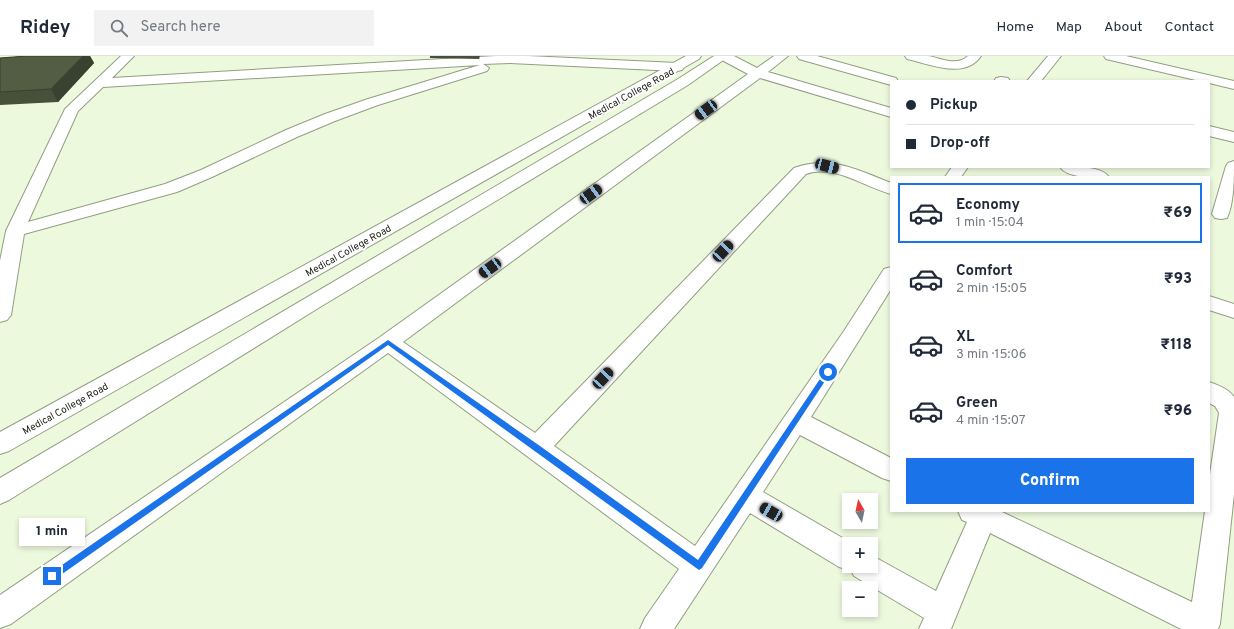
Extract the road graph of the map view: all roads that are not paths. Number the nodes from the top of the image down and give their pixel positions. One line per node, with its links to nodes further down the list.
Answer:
1 (128, 56): 17 (street)
2 (695, 56): 13 (street, Medical College Road)
3 (723, 56): 14 (street); 38 (street)
4 (782, 56): 14 (street)
5 (803, 56): 16 (street)
6 (911, 56): 7 (street)
7 (975, 56)
8 (1055, 56): 15 (street)
9 (1110, 56): 11 (street)
10 (514, 58): 12 (street); 13 (street); 27 (street)
11 (1132, 58): 18 (street)
12 (365, 62): 17 (street)
13 (677, 67): 35 (street, Medical College Road)
14 (756, 73): 19 (street); 32 (street)
15 (1035, 80)
16 (890, 81)
17 (100, 83): 27 (street)
18 (1234, 85)
19 (890, 113)
20 (1210, 131): 21 (street)
21 (1234, 137)
22 (1234, 166): 26 (street)
23 (1071, 168): 24 (street)
24 (1098, 176)
25 (890, 189): 36 (street)
26 (1221, 214)
27 (15, 231): 31 (street)
28 (890, 275): 34 (street)
29 (1210, 303): 30 (street)
30 (1234, 311)
31 (0, 315)
32 (388, 342): 36 (street); 44 (street)
33 (1210, 392): 46 (street)
34 (796, 421): 37 (street); 39 (street)
35 (0, 444)
36 (537, 448): 42 (street)
37 (890, 469)
38 (0, 492)
39 (745, 496): 41 (street); 42 (street)
40 (979, 513): 45 (street); 46 (street)
41 (842, 553)
42 (699, 566): 47 (street)
43 (874, 573): 45 (street)
44 (0, 613)
45 (939, 620)
46 (1204, 627)
47 (656, 629)

